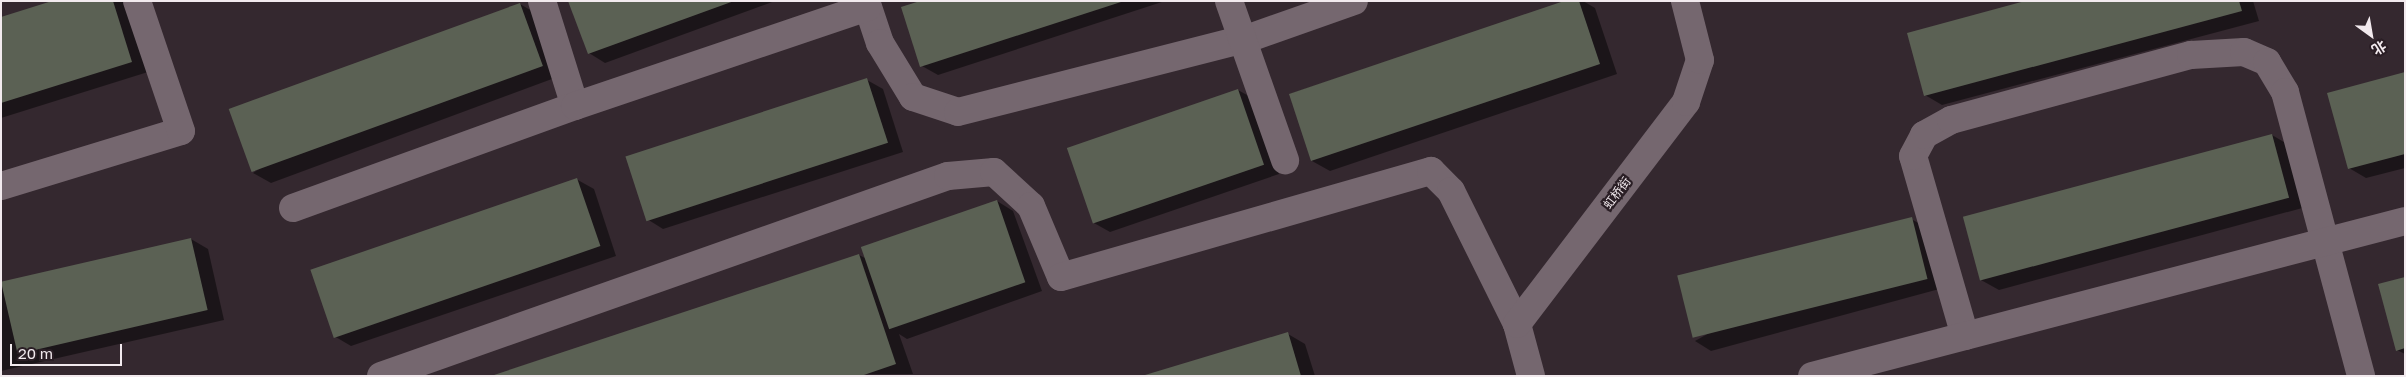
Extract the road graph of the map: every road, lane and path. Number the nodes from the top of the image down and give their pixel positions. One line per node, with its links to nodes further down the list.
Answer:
1 (137, 1): 10 (street)
2 (542, 1): 8 (street)
3 (1229, 1): 7 (street)
4 (1354, 1): 7 (street)
5 (1685, 1): 14 (street, 虹桥街)
6 (867, 4): 7 (street); 8 (street)
7 (1243, 40): 9 (street)
8 (575, 106): 11 (street)
9 (1285, 160)
10 (1, 186)
11 (293, 208)
12 (2405, 221): 13 (street)
13 (2325, 242): 15 (street); 15 (street); 19 (street)
14 (1517, 324): 16 (street); 17 (street)
15 (1965, 336): 18 (street)
16 (381, 376)
17 (1531, 376)
18 (1812, 376)
19 (2361, 376)

